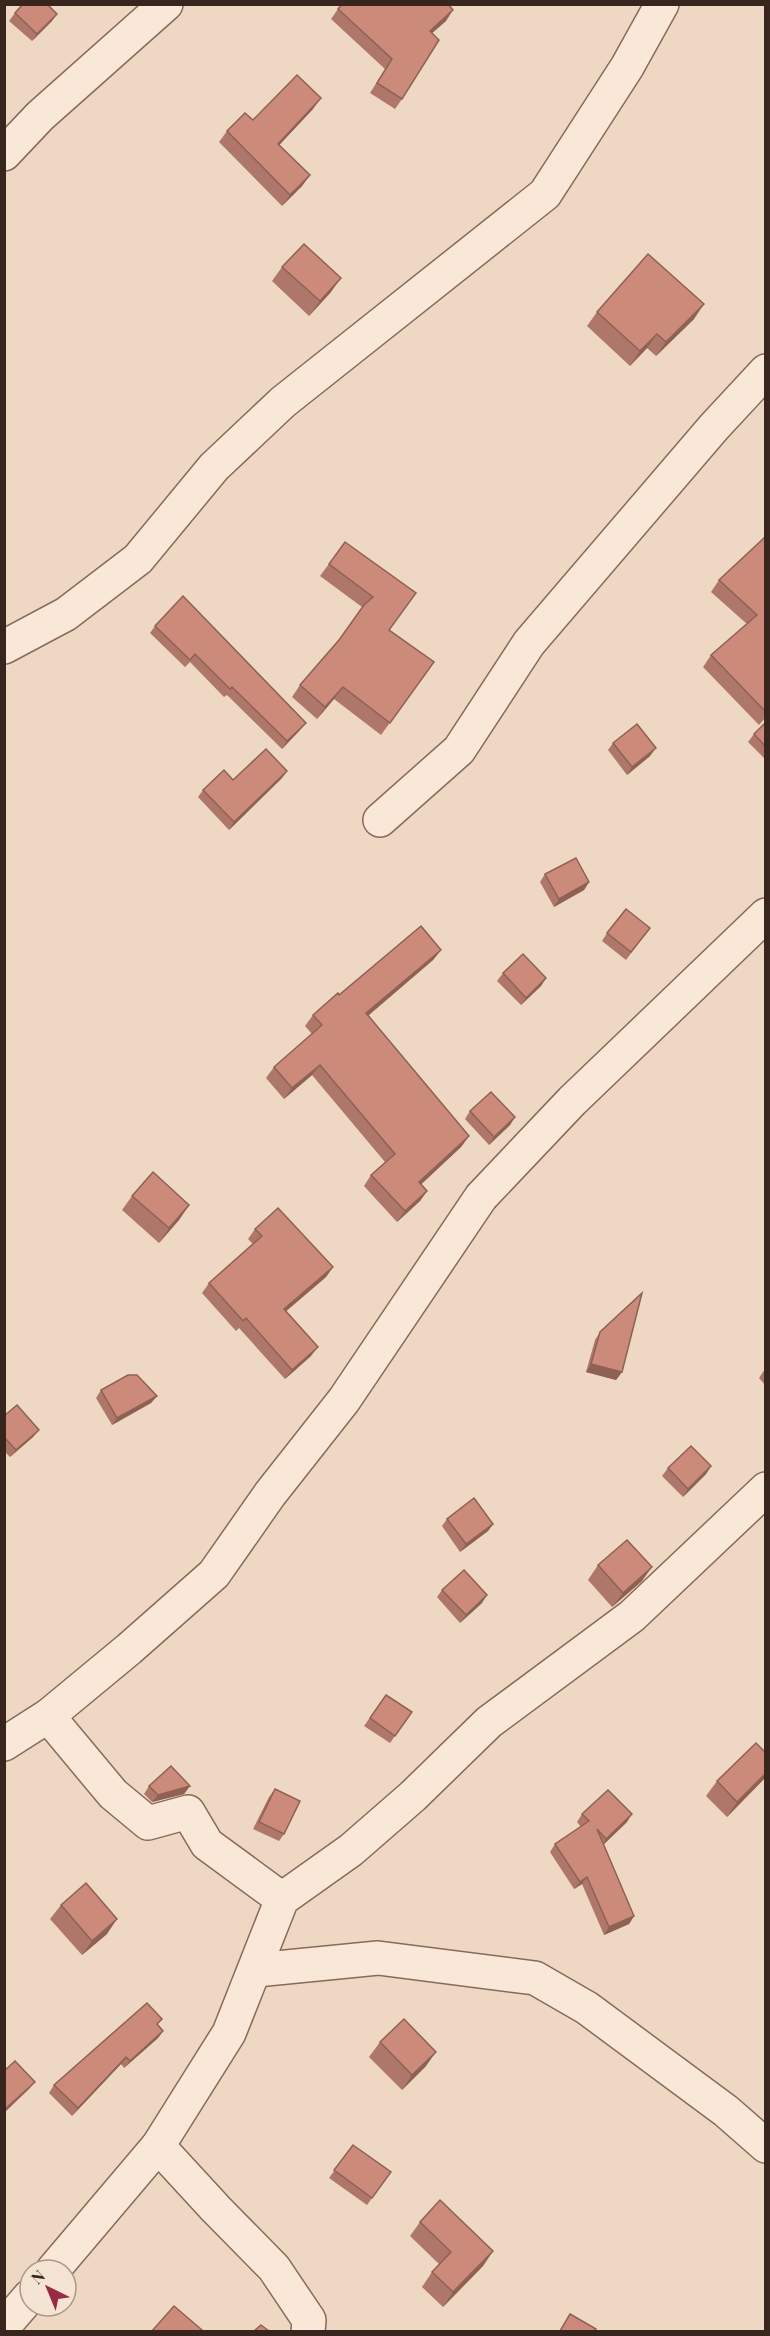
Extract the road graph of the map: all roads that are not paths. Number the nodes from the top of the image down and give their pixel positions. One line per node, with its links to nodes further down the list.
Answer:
1 (166, 4): 3 (street)
2 (662, 4): 5 (street)
3 (4, 154)
4 (765, 371): 6 (street)
5 (4, 647)
6 (380, 820)
7 (765, 915): 9 (street)
8 (765, 1489): 11 (street)
9 (48, 1716): 10 (street); 11 (street)
10 (4, 1744)
11 (282, 1899): 12 (street)
12 (256, 1970): 13 (street); 14 (street)
13 (158, 2146): 15 (street); 18 (street)
14 (765, 2146)
15 (63, 2258)
16 (18, 2310): 17 (street)
17 (4, 2326)
18 (308, 2331)

